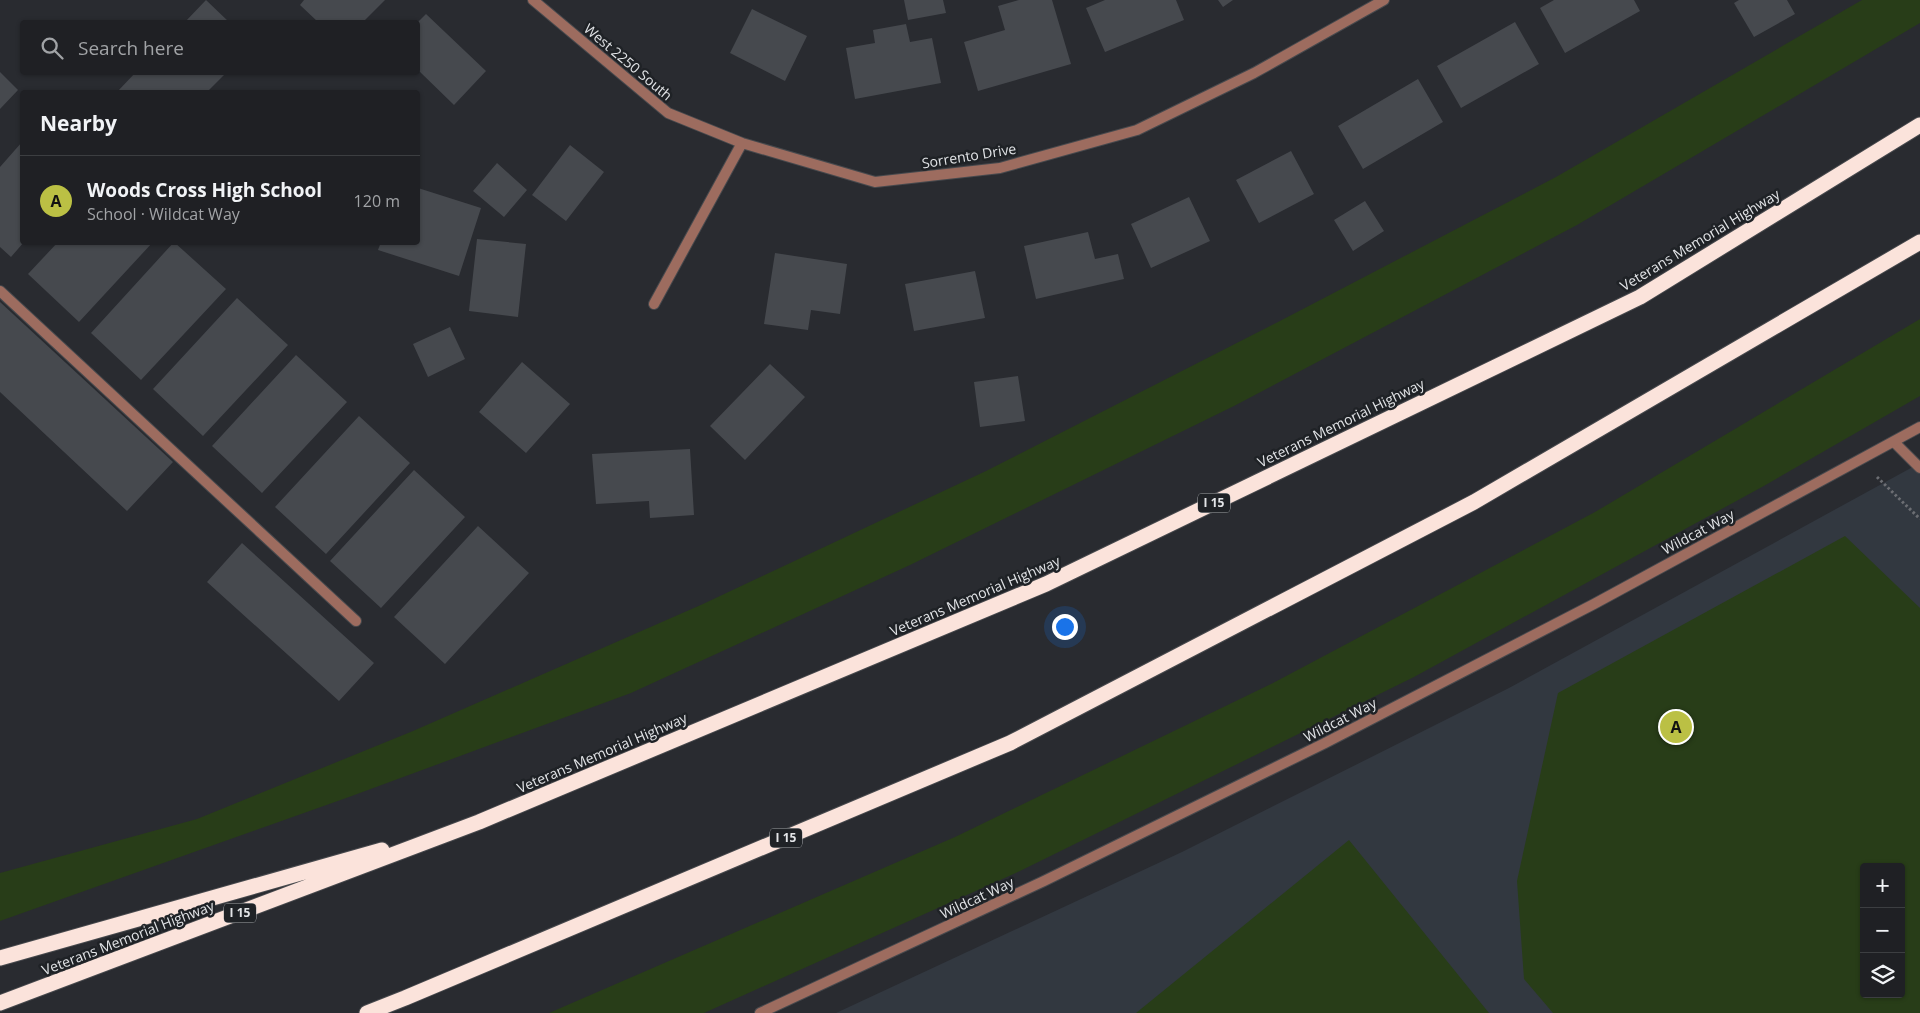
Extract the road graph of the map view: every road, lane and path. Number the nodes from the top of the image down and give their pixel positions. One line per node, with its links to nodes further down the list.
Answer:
1 (533, 0): 4 (street, West 2250 South)
2 (1384, 0): 4 (street, Sorrento Drive)
3 (1920, 125): 14 (highway, Veterans Memorial Highway / I 15)
4 (742, 143): 7 (street)
5 (1920, 242): 16 (highway, I 15)
6 (0, 291): 13 (street)
7 (654, 304)
8 (1920, 427): 9 (street, Wildcat Way)
9 (1894, 442): 10 (street, Wildcat Way); 11 (street)
10 (1861, 460): 12 (path); 20 (street, Wildcat Way)
11 (1920, 468)
12 (1920, 519)
13 (356, 621)
14 (479, 822): 15 (highway); 17 (highway, Veterans Memorial Highway / I 15)
15 (0, 958)
16 (405, 998): 18 (highway, I 15); 19 (highway)
17 (0, 1003)
18 (367, 1013)
19 (373, 1013)
20 (761, 1013)

